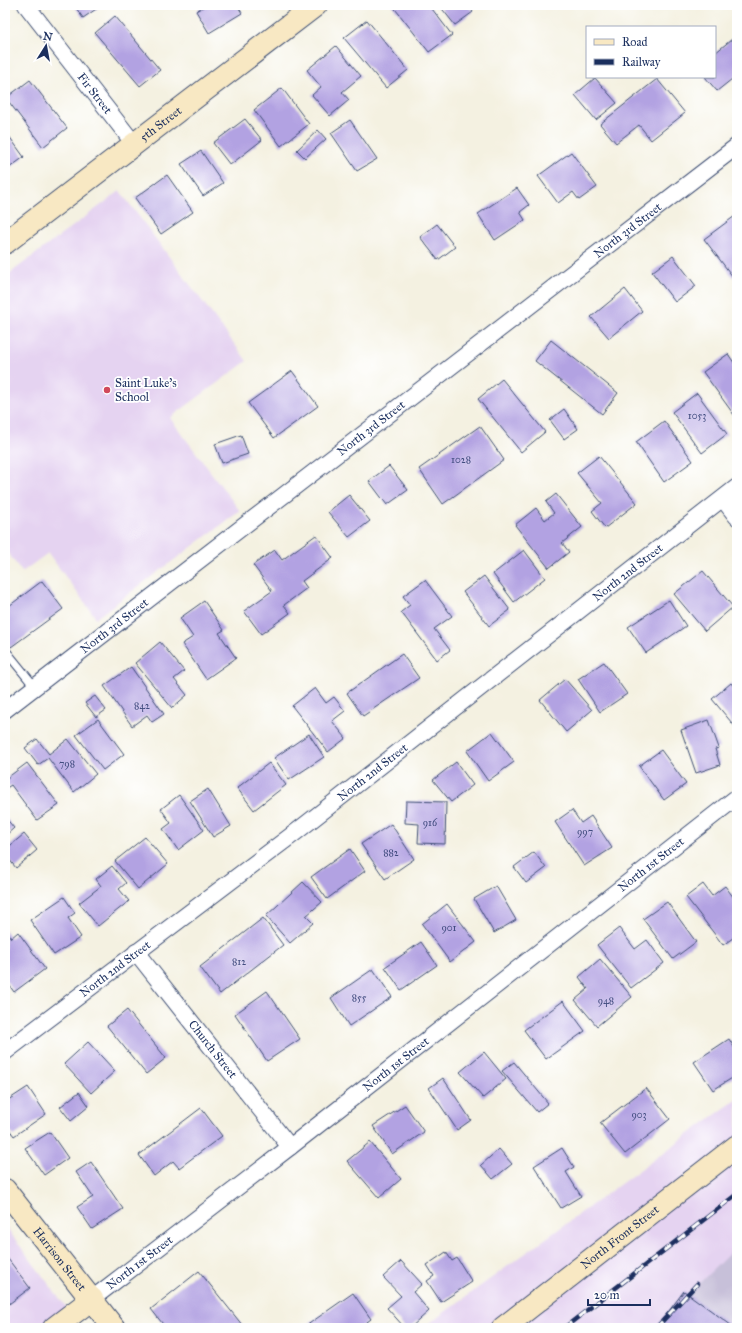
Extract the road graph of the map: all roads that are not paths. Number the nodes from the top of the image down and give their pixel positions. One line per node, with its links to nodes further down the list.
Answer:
1 (26, 5): 3 (street, Fir Street)
2 (316, 5): 3 (street, 5th Street)
3 (135, 145): 5 (street, 5th Street)
4 (735, 151): 10 (street, North 3rd Street)
5 (5, 243)
6 (737, 487): 7 (street, North 2nd Street)
7 (722, 499): 8 (street); 13 (street, North 2nd Street)
8 (737, 517)
9 (5, 650): 10 (lane)
10 (34, 687): 11 (street, North 3rd Street)
11 (5, 710)
12 (737, 798): 16 (street, North 1st Street)
13 (136, 952): 14 (street, North 2nd Street); 16 (street, Church Street)
14 (5, 1052)
15 (737, 1146): 21 (street, North Front Street)
16 (290, 1147): 18 (street, North 1st Street)
17 (5, 1190): 18 (street, Harrison Street)
18 (92, 1299): 19 (street, North 1st Street); 20 (street, Harrison Street)
19 (54, 1328)
20 (114, 1328)
21 (503, 1328)

